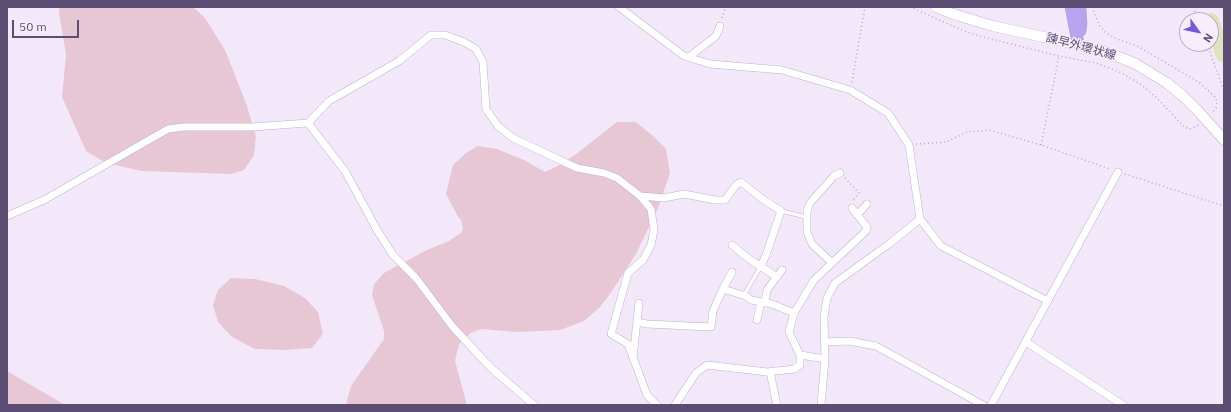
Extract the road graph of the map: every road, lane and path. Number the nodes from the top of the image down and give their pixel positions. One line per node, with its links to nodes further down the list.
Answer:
1 (619, 7): 13 (street)
2 (726, 7): 9 (path)
3 (865, 7): 14 (path)
4 (910, 7): 12 (path)
5 (936, 7): 10 (main road, 諫早外環状線)
6 (1070, 7): 10 (highway)
7 (1080, 7): 10 (highway)
8 (1092, 7): 16 (path)
9 (720, 26): 13 (street)
10 (1078, 43): 19 (main road, 諫早外環状線)
11 (1210, 52): 15 (path)
12 (1058, 56): 18 (path); 21 (path)
13 (689, 57): 14 (street)
14 (850, 90): 20 (street)
15 (1224, 91)
16 (1212, 113)
17 (308, 123): 24 (street); 30 (street); 53 (street)
18 (1200, 125)
19 (1224, 140)
20 (909, 145): 21 (path); 32 (street)
21 (1041, 145): 22 (path)
22 (1118, 172): 26 (path); 41 (street)
23 (840, 173): 27 (path); 31 (street)
24 (640, 196): 28 (street); 50 (street)
25 (867, 204): 29 (street)
26 (1224, 206)
27 (852, 208): 29 (street)
28 (782, 211): 31 (lane); 35 (street)
29 (857, 215): 34 (street)
30 (7, 216)
31 (807, 217): 34 (street)
32 (920, 219): 41 (street); 47 (street)
33 (732, 245): 35 (street)
34 (832, 263): 44 (street)
35 (761, 266): 38 (street); 40 (lane)
36 (782, 270): 38 (street)
37 (732, 272): 39 (street)
38 (777, 277): 42 (street)
39 (723, 289): 40 (street); 46 (street)
40 (744, 296): 42 (street)
41 (1048, 300): 48 (street)
42 (763, 302): 44 (street); 45 (street)
43 (639, 303): 46 (street)
44 (794, 313): 49 (street)
45 (758, 320)
46 (637, 322): 50 (street)
47 (824, 342): 51 (street); 58 (street)
48 (1026, 342): 59 (street); 60 (street)
49 (800, 355): 51 (street); 52 (street)
50 (633, 358): 54 (street)
51 (825, 360): 57 (street)
52 (770, 372): 55 (street); 56 (street)
53 (534, 405)
54 (657, 405)
55 (675, 405)
56 (777, 405)
57 (821, 405)
58 (983, 405)
59 (991, 405)
60 (1123, 405)

